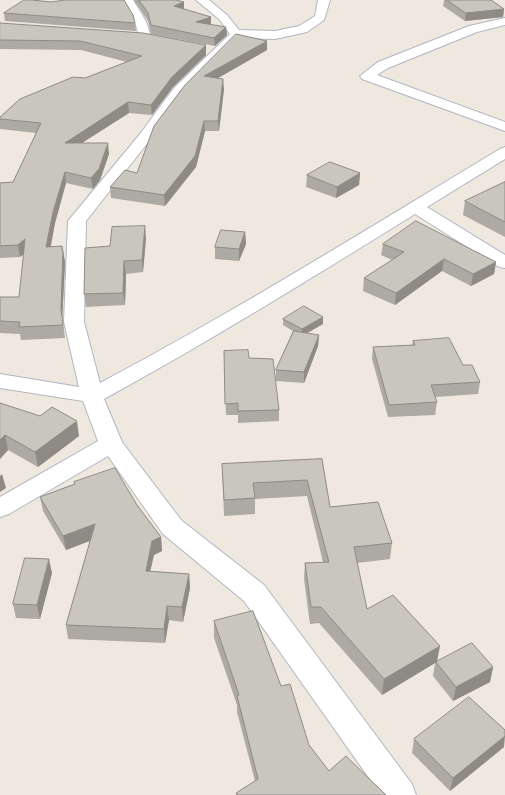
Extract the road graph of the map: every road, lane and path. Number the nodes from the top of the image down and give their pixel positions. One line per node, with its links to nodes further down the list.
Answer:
1 (127, 0): 7 (street)
2 (202, 0): 5 (street)
3 (324, 0): 5 (street)
4 (505, 21): 9 (street)
5 (236, 34): 14 (street)
6 (130, 36): 7 (street)
7 (144, 37): 8 (street)
8 (159, 40)
9 (505, 128)
10 (503, 155): 11 (street)
11 (415, 207): 12 (street); 14 (street)
12 (505, 263)
13 (0, 381): 14 (street)
14 (92, 396): 15 (street)
15 (111, 444): 16 (street); 17 (street)
16 (0, 508)
17 (400, 795)

